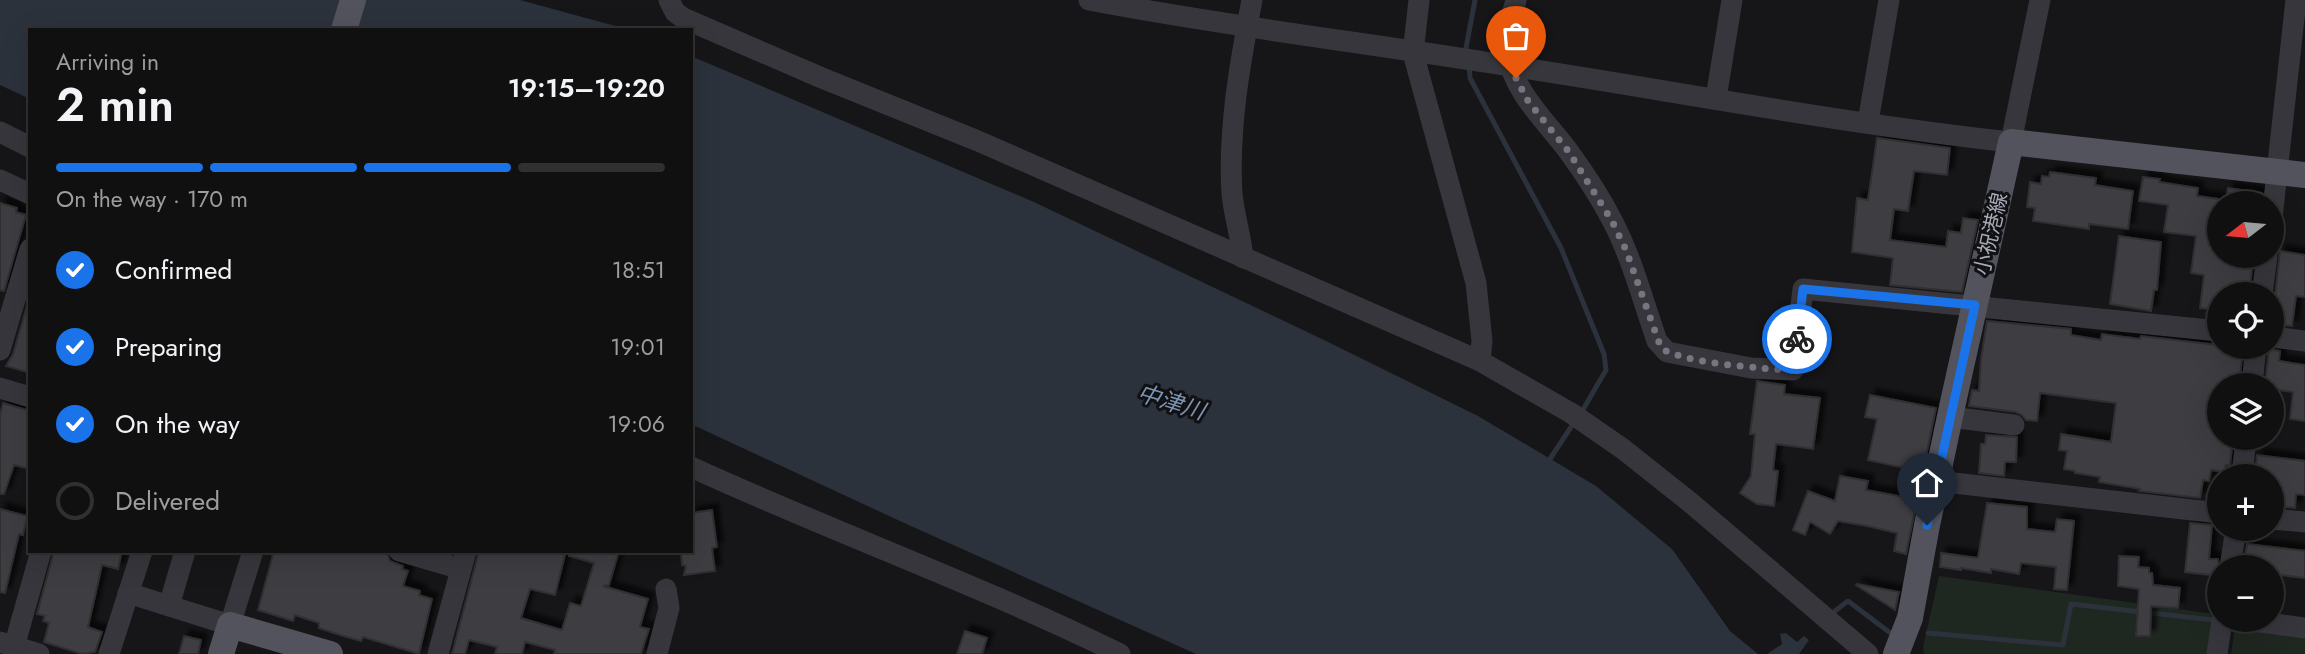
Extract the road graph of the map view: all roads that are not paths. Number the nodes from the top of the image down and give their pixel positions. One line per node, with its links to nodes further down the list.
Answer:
1 (353, 0): 12 (main road)
2 (668, 0): 26 (street)
3 (1089, 0): 11 (street)
4 (1252, 0): 11 (street)
5 (1419, 0): 13 (street)
6 (1516, 0): 14 (street)
7 (1732, 0): 15 (street)
8 (1889, 0): 16 (street)
9 (2040, 0): 18 (street)
10 (2296, 0): 20 (street)
11 (1247, 27): 13 (street); 26 (street)
12 (345, 28)
13 (1413, 50): 14 (street); 32 (street)
14 (1511, 66): 15 (street); 27 (street)
15 (1716, 98): 16 (street)
16 (1868, 122): 18 (street)
17 (0, 132): 19 (street)
18 (2011, 142): 20 (main road); 27 (main road, 小祝港線)
19 (28, 146)
20 (2277, 172): 21 (main road); 23 (street)
21 (2305, 175)
22 (0, 180): 24 (street)
23 (2275, 191)
24 (28, 193)
25 (28, 256): 31 (street)
26 (1243, 258): 32 (street)
27 (1975, 305): 28 (street); 35 (main road, 小祝港線)
28 (2207, 330)
29 (2284, 338): 30 (street)
30 (2305, 341)
31 (0, 350)
32 (1480, 361): 63 (street)
33 (0, 388): 34 (street)
34 (28, 396)
35 (1950, 417): 36 (street); 38 (main road, 小祝港線)
36 (2014, 425)
37 (693, 468): 62 (street)
38 (1936, 481): 39 (street); 64 (main road, 小祝港線)
39 (2207, 512)
40 (2284, 520): 41 (street)
41 (2305, 522)
42 (40, 553): 55 (street)
43 (141, 553): 49 (street)
44 (184, 553): 50 (street)
45 (252, 553): 51 (street)
46 (413, 553): 47 (street)
47 (464, 560): 60 (street)
48 (666, 589): 61 (street)
49 (128, 593): 50 (street); 57 (street)
50 (169, 606): 51 (street)
51 (230, 625): 58 (main road); 59 (main road)
52 (2284, 625): 53 (street)
53 (2305, 628)
54 (2220, 632): 65 (street)
55 (7, 644): 56 (street)
56 (39, 654)
57 (109, 654)
58 (220, 654)
59 (330, 654)
60 (438, 654)
61 (657, 654)
62 (1120, 654)
63 (1868, 654)
64 (1896, 654)
65 (2217, 654)

